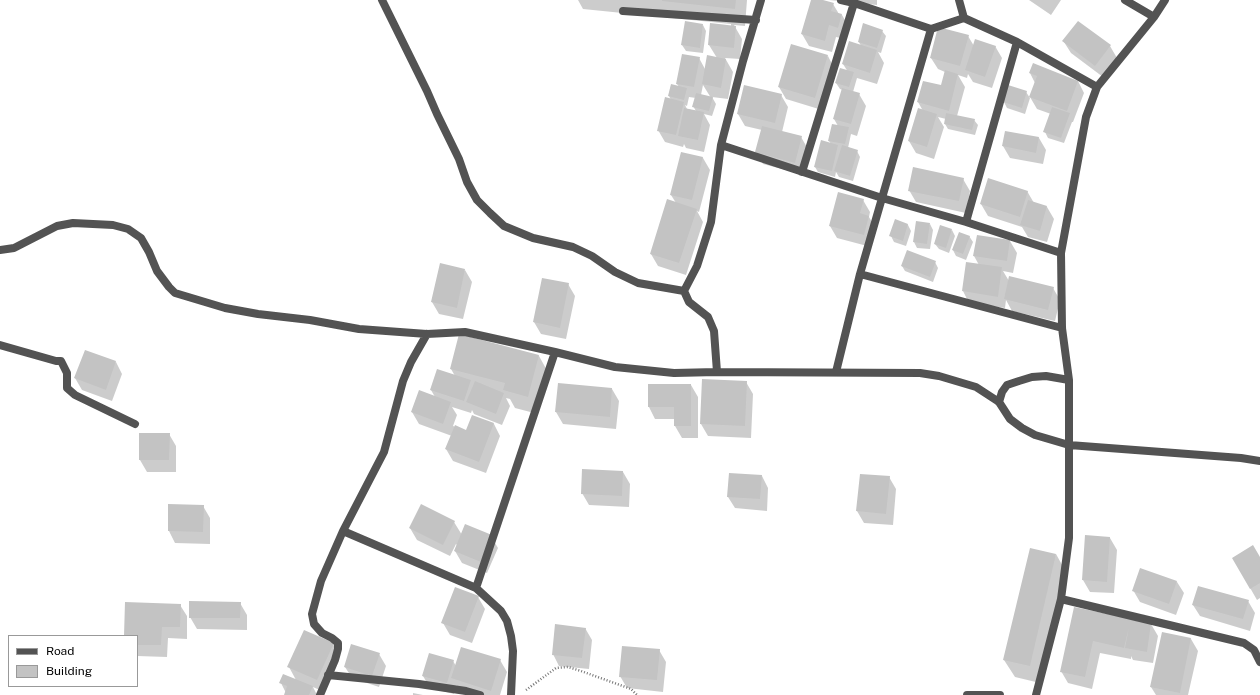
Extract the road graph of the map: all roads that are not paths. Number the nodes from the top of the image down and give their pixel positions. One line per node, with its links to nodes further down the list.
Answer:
1 (382, 0): 22 (street)
2 (761, 0): 11 (street)
3 (841, 0): 7 (street)
4 (959, 0): 10 (street)
5 (1125, 0): 9 (street)
6 (1165, 0): 9 (street)
7 (854, 3): 12 (street); 16 (street)
8 (623, 12): 11 (street)
9 (1154, 17): 14 (street)
10 (964, 18): 12 (street); 13 (street)
11 (756, 20): 15 (street)
12 (931, 29): 17 (street)
13 (1017, 42): 14 (street); 18 (street)
14 (1097, 87): 20 (street)
15 (721, 145): 16 (street); 22 (street)
16 (802, 172): 17 (street)
17 (882, 198): 18 (street); 21 (street)
18 (966, 222): 20 (street)
19 (0, 250): 24 (street)
20 (1061, 253): 23 (street)
21 (860, 274): 23 (street); 28 (street)
22 (684, 291): 27 (street)
23 (1062, 328): 29 (street)
24 (427, 334): 26 (street); 34 (street)
25 (0, 345): 31 (street)
26 (555, 352): 27 (street); 35 (street)
27 (717, 372): 28 (street)
28 (836, 372): 30 (street)
29 (1070, 380): 30 (street); 32 (street)
30 (999, 402): 32 (street)
31 (134, 424)
32 (1070, 445): 33 (street); 36 (street)
33 (1260, 461)
34 (343, 531): 35 (street); 38 (street)
35 (476, 588): 41 (street)
36 (1061, 599): 37 (street); 44 (street)
37 (1260, 662)
38 (328, 676): 39 (street); 40 (street)
39 (320, 695)
40 (480, 695)
41 (511, 695)
42 (968, 695): 43 (street)
43 (1000, 695)
44 (1036, 695)

